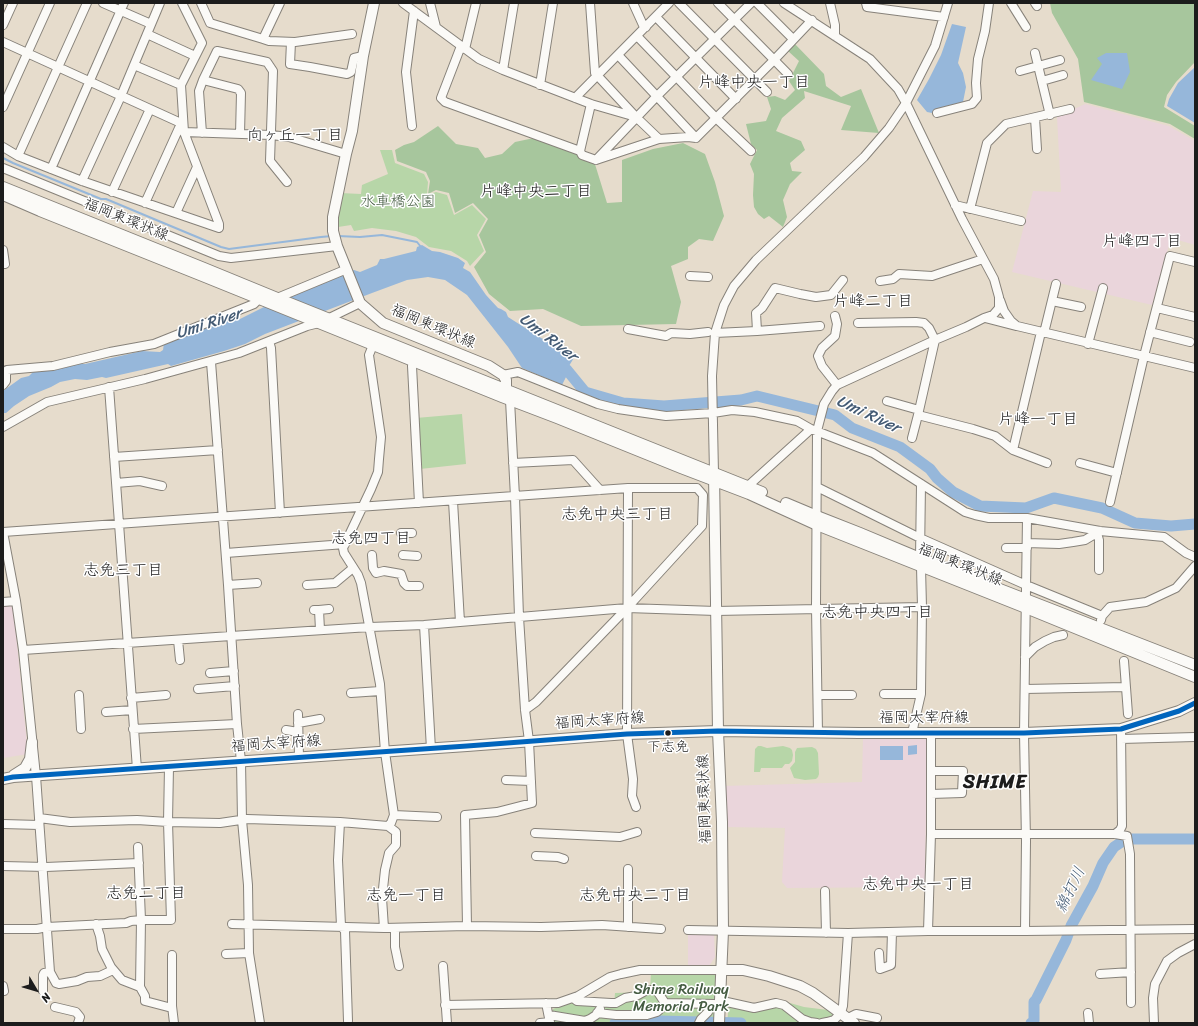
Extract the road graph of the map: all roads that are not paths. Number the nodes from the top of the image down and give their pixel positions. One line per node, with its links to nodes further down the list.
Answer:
1 (13, 3): 35 (street)
2 (50, 3): 51 (street)
3 (87, 3): 60 (street)
4 (103, 3): 29 (street)
5 (124, 3): 29 (street)
6 (160, 3): 36 (street)
7 (182, 3): 53 (street)
8 (201, 3): 44 (street)
9 (280, 3): 44 (street)
10 (374, 3): 54 (main road, 福岡東環状線)
11 (403, 3): 30 (street)
12 (430, 3): 37 (street)
13 (476, 3): 49 (street)
14 (514, 3): 61 (street)
15 (553, 3): 72 (street)
16 (590, 3): 64 (street)
17 (633, 3): 38 (street)
18 (669, 3): 31 (street)
19 (679, 3): 45 (street)
20 (718, 3): 33 (street)
21 (750, 3): 33 (street)
22 (757, 3): 46 (street)
23 (830, 3): 43 (street)
24 (866, 3): 32 (street)
25 (948, 3): 32 (street)
26 (989, 3): 83 (street)
27 (1011, 3): 39 (street)
28 (786, 4): 34 (street)
29 (120, 11): 36 (street); 70 (street)
30 (414, 11): 37 (street); 88 (street)
31 (656, 17): 38 (street); 55 (street)
32 (944, 17): 78 (street)
33 (734, 20): 45 (street); 56 (street)
34 (812, 20): 43 (street); 46 (street)
35 (3, 24)
36 (151, 24): 40 (street)
37 (436, 27): 49 (street)
38 (646, 27): 42 (street)
39 (1026, 27)
40 (147, 34): 53 (street); 58 (street)
41 (352, 34): 48 (street)
42 (637, 36): 52 (street); 66 (street)
43 (835, 36): 78 (street)
44 (262, 39): 48 (street)
45 (715, 39): 55 (street); 67 (street)
46 (793, 39): 56 (street)
47 (3, 42): 51 (street)
48 (291, 42): 54 (street)
49 (463, 47): 61 (street); 99 (street)
50 (1035, 53): 59 (street)
51 (27, 54): 60 (street); 80 (street)
52 (618, 55): 64 (street); 75 (street)
53 (195, 56): 71 (street)
54 (363, 56): 101 (main road, 福岡東環状線)
55 (696, 59): 66 (street); 77 (street)
56 (774, 60): 63 (street); 67 (street)
57 (1060, 60): 59 (street)
58 (134, 65): 71 (street); 74 (street)
59 (1038, 66): 62 (street); 69 (street)
60 (59, 67): 70 (street); 102 (street)
61 (503, 70): 72 (street)
62 (1020, 71)
63 (788, 74)
64 (598, 75): 76 (street); 85 (street)
65 (1063, 75): 69 (street)
66 (676, 78): 75 (street); 86 (street)
67 (754, 79): 73 (street); 77 (street)
68 (203, 80): 90 (street); 91 (street); 92 (street)
69 (1042, 81): 84 (street)
70 (90, 82): 74 (street); 106 (street)
71 (181, 85): 89 (street)
72 (540, 85): 76 (street)
73 (767, 92)
74 (121, 96): 82 (street); 107 (street)
75 (657, 96): 85 (street); 94 (street)
76 (575, 98): 79 (street)
77 (736, 99): 86 (street)
78 (906, 103): 113 (street); 145 (street)
79 (591, 104): 85 (street); 99 (street)
80 (3, 108)
81 (1070, 109): 84 (street)
82 (150, 110): 89 (street); 110 (street)
83 (937, 113)
84 (1050, 115): 87 (street)
85 (636, 117): 93 (street); 95 (street)
86 (716, 118): 94 (street); 100 (street)
87 (1035, 118): 98 (street); 114 (street)
88 (412, 126)
89 (183, 128): 90 (street); 104 (street); 112 (street)
90 (202, 133): 91 (street)
91 (240, 134): 92 (street)
92 (271, 135): 101 (street); 108 (street)
93 (617, 137): 97 (street); 103 (street)
94 (696, 138): 95 (street)
95 (659, 139): 97 (street)
96 (3, 147): 102 (street)
97 (630, 149): 103 (street)
98 (1036, 149)
99 (580, 151): 103 (street)
100 (751, 151)
101 (346, 154): 117 (main road, 福岡東環状線)
102 (18, 156): 106 (street)
103 (596, 160)
104 (197, 167): 115 (street); 115 (street)
105 (3, 168): 117 (street)
106 (51, 169): 107 (street)
107 (82, 181): 110 (street)
108 (287, 182)
109 (3, 187): 131 (main road, 福岡東環状線)
110 (112, 192): 112 (street)
111 (3, 195): 130 (main road, 福岡東環状線)
112 (145, 203): 115 (street)
113 (955, 205): 114 (street); 119 (street)
114 (970, 209): 116 (street)
115 (176, 213)
116 (1021, 221)
117 (337, 244): 122 (main road, 福岡東環状線)
118 (3, 250): 121 (street)
119 (983, 259): 126 (street); 129 (street)
120 (1195, 262): 135 (street)
121 (3, 264)
122 (347, 270): 131 (street); 132 (main road, 福岡東環状線)
123 (690, 276): 124 (street)
124 (708, 277)
125 (843, 280): 144 (street)
126 (880, 281)
127 (1056, 284): 133 (street)
128 (1103, 288): 151 (street)
129 (998, 297): 138 (street); 142 (street)
130 (259, 300): 131 (main road, 福岡東環状線); 158 (street)
131 (276, 301): 139 (main road)
132 (359, 301): 139 (street); 157 (main road, 福岡東環状線)
133 (1052, 301): 134 (street); 147 (street)
134 (1081, 307)
135 (1156, 308): 137 (street); 146 (street)
136 (835, 316): 159 (street)
137 (1195, 317)
138 (984, 318): 142 (street); 148 (street)
139 (322, 320): 149 (street); 152 (main road, 福岡東環状線); 161 (main road, 福岡東環状線)
140 (858, 323): 148 (street)
141 (820, 326): 144 (street)
142 (1017, 326): 147 (street)
143 (628, 329): 145 (street)
144 (757, 331): 145 (street)
145 (712, 332): 164 (street)
146 (1150, 332): 150 (street); 153 (street)
147 (1042, 333): 151 (street); 170 (street)
148 (934, 340): 159 (street); 165 (street)
149 (269, 341): 155 (street); 189 (street)
150 (1190, 342)
151 (1088, 344): 153 (street)
152 (374, 345): 154 (main road, 福岡東環状線); 188 (street)
153 (1144, 356): 156 (street); 175 (street)
154 (413, 361): 162 (main road, 福岡東環状線); 187 (street)
155 (211, 362): 160 (street); 169 (street)
156 (1195, 368)
157 (503, 375): 161 (main road); 164 (street)
158 (3, 385)
159 (837, 385): 167 (street)
160 (109, 387): 166 (street); 171 (street)
161 (506, 390): 162 (main road); 176 (main road, 福岡東環状線)
162 (510, 400): 172 (street); 176 (main road, 福岡東環状線)
163 (887, 401): 165 (street)
164 (713, 413): 167 (street); 176 (street)
165 (919, 413): 168 (street); 170 (street)
166 (3, 427)
167 (815, 429): 178 (street); 180 (street); 181 (street)
168 (912, 438)
169 (218, 450): 171 (street); 190 (street)
170 (1013, 450): 173 (street)
171 (114, 457): 177 (street)
172 (513, 463): 183 (street); 184 (street)
173 (1047, 463)
174 (1080, 463): 175 (street)
175 (1117, 473): 186 (street)
176 (714, 477): 180 (main road, 福岡東環状線); 192 (main road, 福岡東環状線); 223 (main road, 福岡東環状線)
177 (116, 483): 179 (street); 193 (street)
178 (921, 484): 191 (street); 198 (street)
179 (162, 486)
180 (748, 486): 192 (main road, 福岡東環状線)
181 (817, 487): 192 (street); 198 (street)
182 (628, 488): 183 (street); 220 (street); 220 (street)
183 (600, 490): 184 (street)
184 (515, 497): 185 (street); 225 (street)
185 (453, 501): 187 (street); 226 (street)
186 (1110, 502)
187 (419, 503): 188 (street)
188 (363, 506): 189 (street); 199 (street)
189 (280, 513): 190 (street)
190 (223, 517): 193 (street); 202 (street)
191 (1027, 518): 195 (street); 200 (street)
192 (817, 521): 207 (main road, 福岡東環状線); 221 (street)
193 (119, 524): 194 (street); 234 (street)
194 (3, 532): 216 (street)
195 (1099, 532): 200 (street); 206 (street); 210 (street)
196 (401, 533): 197 (street)
197 (412, 533)
198 (920, 538): 207 (street); 214 (street)
199 (345, 544): 202 (street); 209 (street)
200 (1027, 546): 201 (street); 214 (street)
201 (1006, 548)
202 (226, 553): 212 (street)
203 (372, 555): 215 (street)
204 (403, 555): 205 (street)
205 (417, 556)
206 (1195, 557)
207 (920, 562): 218 (main road, 福岡東環状線); 219 (street)
208 (1195, 566): 224 (street)
209 (353, 568): 213 (street); 228 (street)
210 (1099, 570)
211 (257, 583): 212 (street)
212 (228, 585): 232 (street)
213 (307, 585)
214 (1026, 585): 218 (street); 224 (street)
215 (419, 586)
216 (16, 601): 217 (street); 235 (street)
217 (3, 602)
218 (1026, 603): 229 (main road, 福岡東環状線); 236 (street); 242 (main road, 福岡東環状線)
219 (922, 607): 221 (street); 250 (street)
220 (627, 608): 223 (street); 225 (street); 258 (street); 271 (street)
221 (816, 608): 223 (street); 253 (street)
222 (329, 609): 230 (street)
223 (716, 610): 266 (main road, 福岡東環状線)
224 (1102, 616): 229 (street)
225 (519, 617): 226 (street); 258 (street)
226 (460, 622): 227 (street)
227 (424, 625): 228 (street); 277 (street)
228 (370, 627): 230 (street); 247 (street)
229 (1099, 628): 239 (main road, 福岡東環状線)
230 (320, 630): 232 (street)
231 (1063, 635): 236 (street)
232 (232, 636): 233 (street); 240 (street)
233 (178, 640): 234 (street); 237 (street)
234 (127, 643): 235 (street); 255 (street)
235 (23, 650): 276 (street)
236 (1025, 656): 246 (street)
237 (180, 660)
238 (1124, 661): 244 (street)
239 (1195, 665)
240 (234, 671): 241 (street); 243 (street)
241 (210, 673)
242 (1195, 677)
243 (235, 686): 245 (street); 262 (street)
244 (1126, 687): 246 (street); 260 (street)
245 (198, 689)
246 (1025, 689): 272 (street)
247 (380, 691): 248 (street); 278 (street)
248 (351, 693)
249 (884, 694): 250 (street)
250 (921, 694): 268 (street)
251 (78, 695): 264 (street)
252 (166, 695): 255 (street)
253 (818, 695): 254 (street); 269 (street)
254 (852, 695)
255 (131, 698): 257 (street)
256 (1195, 703): 273 (main road, 福岡太宰府線)
257 (132, 710): 259 (street); 263 (street)
258 (525, 710): 275 (street)
259 (106, 712)
260 (1128, 714)
261 (320, 719): 267 (street)
262 (237, 724): 263 (street); 280 (street)
263 (133, 728): 282 (street)
264 (81, 729)
265 (286, 730): 267 (street)
266 (718, 731): 269 (main road, 福岡太宰府線); 271 (main road, 福岡太宰府線); 326 (main road, 福岡東環状線)
267 (298, 732): 279 (street)
268 (912, 732): 269 (main road, 福岡太宰府線); 270 (main road, 福岡太宰府線)
269 (818, 733)
270 (930, 733): 272 (main road, 福岡太宰府線); 283 (street)
271 (627, 734): 275 (main road, 福岡太宰府線); 289 (street)
272 (1024, 734): 273 (main road, 福岡太宰府線); 301 (street)
273 (1121, 734): 274 (street); 302 (street)
274 (1195, 737)
275 (529, 741): 277 (main road, 福岡太宰府線); 287 (street)
276 (32, 742): 284 (street); 285 (main road)
277 (431, 749): 278 (main road, 福岡太宰府線)
278 (386, 752): 279 (main road, 福岡太宰府線); 290 (street)
279 (299, 757): 280 (main road, 福岡太宰府線)
280 (241, 761): 281 (main road, 福岡太宰府線); 292 (street)
281 (169, 767): 282 (main road, 福岡太宰府線); 294 (street)
282 (137, 769): 284 (main road, 福岡太宰府線)
283 (931, 771): 288 (street); 288 (street)
284 (36, 776): 285 (main road, 福岡太宰府線); 293 (street)
285 (8, 778)
286 (506, 780): 287 (street)
287 (531, 781): 316 (street)
288 (931, 794): 300 (street)
289 (636, 807)
290 (394, 815): 291 (street); 297 (street)
291 (437, 817)
292 (242, 820): 294 (street); 295 (street); 314 (street)
293 (39, 821): 294 (street); 296 (street); 308 (street)
294 (168, 822): 311 (street)
295 (340, 822): 297 (street); 315 (street)
296 (3, 824)
297 (388, 826): 319 (street)
298 (637, 832): 299 (street)
299 (534, 833)
300 (931, 834): 301 (street); 327 (street)
301 (1025, 834): 302 (street); 328 (street)
302 (1115, 834): 325 (street)
303 (138, 846): 306 (street)
304 (536, 856): 305 (street)
305 (564, 859)
306 (139, 863): 308 (street); 311 (street)
307 (3, 866): 308 (street)
308 (42, 866): 317 (street)
309 (628, 869): 318 (street)
310 (825, 891): 329 (street)
311 (141, 920): 312 (street); 344 (street)
312 (96, 924): 317 (street); 339 (street)
313 (232, 924): 314 (street)
314 (248, 924): 315 (street); 333 (street)
315 (341, 926): 319 (street); 360 (street)
316 (467, 926): 318 (street); 320 (street)
317 (47, 927): 321 (street); 341 (street)
318 (628, 927): 322 (street)
319 (384, 928): 320 (street)
320 (395, 928): 337 (street)
321 (3, 929)
322 (661, 929)
323 (1195, 929): 325 (street)
324 (688, 930): 326 (street)
325 (1130, 930): 328 (street); 342 (street)
326 (723, 931): 329 (street); 340 (main road, 福岡東環状線)
327 (928, 931): 328 (street); 330 (street)
328 (1025, 931)
329 (826, 932): 331 (street)
330 (892, 932): 331 (street); 334 (street)
331 (848, 933): 357 (street)
332 (1195, 944): 371 (street)
333 (249, 952): 335 (street); 363 (street)
334 (879, 953)
335 (226, 954)
336 (172, 955): 353 (street)
337 (399, 966)
338 (444, 966): 352 (street)
339 (114, 970): 341 (street); 344 (street)
340 (722, 970): 346 (street); 350 (main road, 福岡東環状線); 357 (main road)
341 (50, 972): 345 (street)
342 (1131, 972): 343 (street); 351 (street)
343 (1100, 974)
344 (140, 987): 353 (street)
345 (43, 991)
346 (573, 998): 347 (street); 348 (street)
347 (546, 1003): 352 (street); 359 (street)
348 (603, 1003): 349 (street); 355 (street)
349 (665, 1003): 350 (street); 355 (street)
350 (714, 1003): 366 (street); 367 (main road, 福岡東環状線); 368 (street)
351 (1131, 1003)
352 (445, 1005): 364 (street)
353 (172, 1006): 362 (street)
354 (55, 1007): 361 (street)
355 (597, 1013): 359 (street)
356 (1088, 1013): 370 (street)
357 (848, 1018): 358 (street); 369 (street)
358 (878, 1018)
359 (550, 1020): 365 (street)
360 (348, 1021)
361 (78, 1023)
362 (174, 1023)
363 (260, 1023)
364 (447, 1023)
365 (540, 1023)
366 (699, 1023)
367 (719, 1023)
368 (817, 1023)
369 (822, 1023)
370 (1089, 1023)
371 (1154, 1023)

